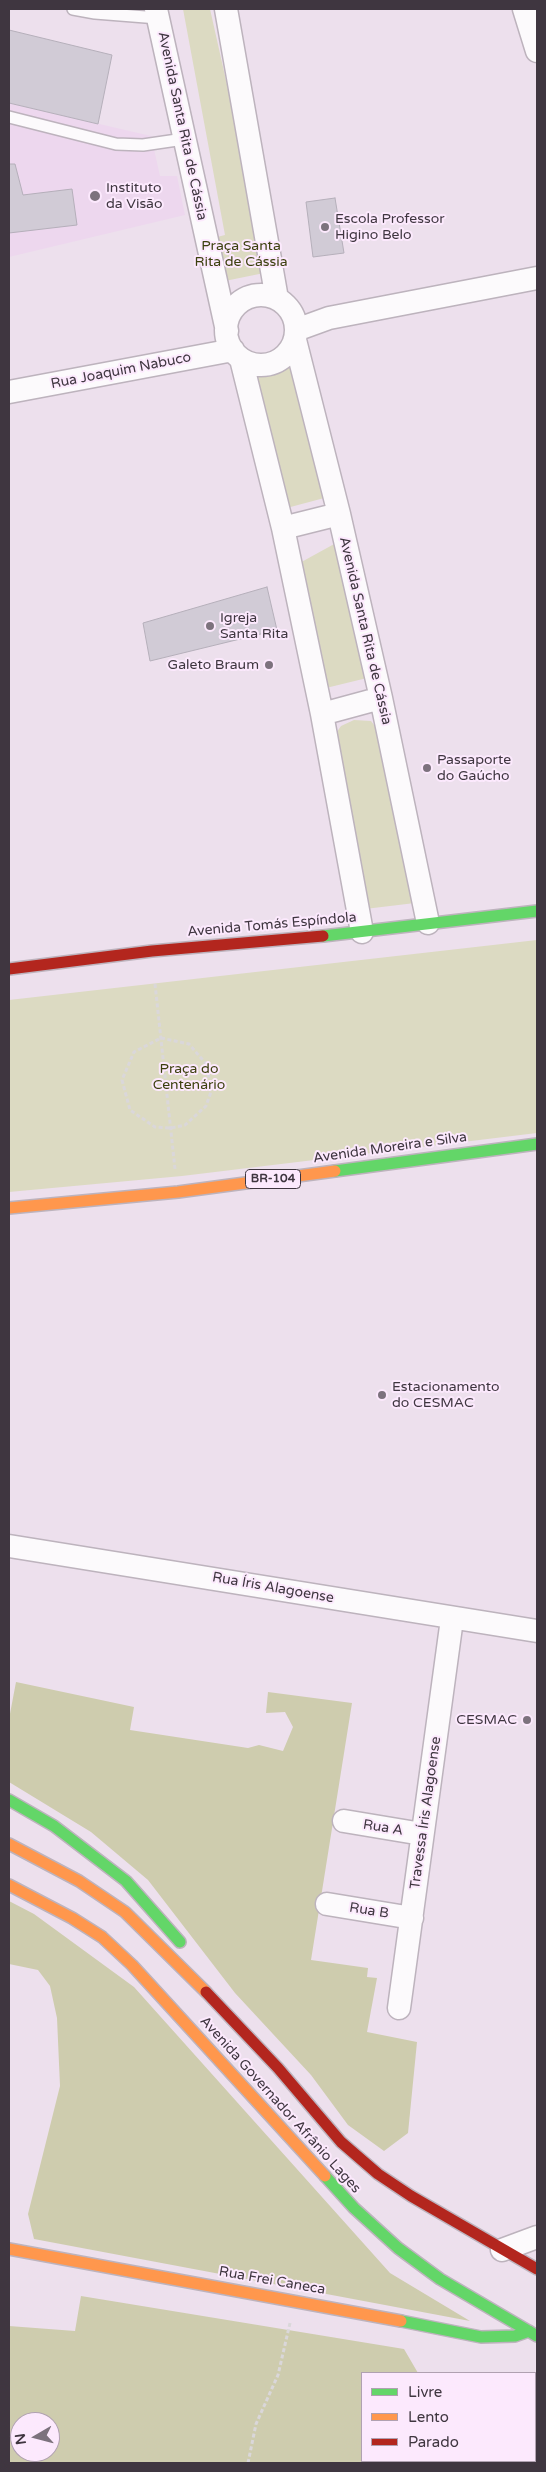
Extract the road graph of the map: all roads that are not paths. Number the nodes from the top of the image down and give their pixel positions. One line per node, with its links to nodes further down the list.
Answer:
1 (73, 9): 4 (lane)
2 (226, 9): 9 (street)
3 (524, 9): 5 (street)
4 (157, 13): 7 (street, Avenida Santa Rita de Cássia)
5 (537, 51)
6 (9, 117): 7 (lane)
7 (184, 139): 11 (street, Avenida Santa Rita de Cássia)
8 (537, 278): 10 (street)
9 (277, 299): 10 (street); 11 (street)
10 (295, 328): 11 (street); 13 (street, Avenida Santa Rita de Cássia)
11 (233, 347): 12 (street, Rua Joaquim Nabuco); 14 (street, Avenida Santa Rita de Cássia)
12 (9, 392)
13 (339, 514): 14 (street); 15 (street, Avenida Santa Rita de Cássia)
14 (283, 528): 16 (street, Avenida Santa Rita de Cássia)
15 (381, 698): 16 (street); 18 (street, Avenida Santa Rita de Cássia)
16 (322, 714): 19 (street, Avenida Santa Rita de Cássia)
17 (537, 911): 18 (main road, Avenida Tomás Espíndola)
18 (428, 923): 19 (main road, Avenida Tomás Espíndola)
19 (362, 932): 20 (main road, Avenida Tomás Espíndola)
20 (9, 968)
21 (537, 1144): 22 (main road, Avenida Moreira e Silva / BR-104)
22 (9, 1208)
23 (9, 1546): 24 (street, Rua Íris Alagoense)
24 (452, 1619): 25 (street, Rua Íris Alagoense); 28 (street, Travessa Íris Alagoense)
25 (537, 1631)
26 (9, 1800): 33 (main road)
27 (344, 1821): 28 (street, Rua A)
28 (422, 1834): 32 (street, Travessa Íris Alagoense)
29 (9, 1844): 36 (main road, Avenida Governador Afrânio Lages)
30 (9, 1885): 41 (main road, Avenida Governador Afrânio Lages)
31 (327, 1904): 32 (street, Rua B)
32 (412, 1918): 35 (street, Travessa Íris Alagoense)
33 (187, 1951)
34 (197, 1967): 36 (main road)
35 (399, 2008)
36 (222, 2009): 39 (main road, Avenida Governador Afrânio Lages)
37 (537, 2237): 39 (street)
38 (9, 2249): 41 (main road, Rua Frei Caneca)
39 (502, 2250): 40 (main road, Avenida Governador Afrânio Lages)
40 (537, 2269)
41 (535, 2331)

